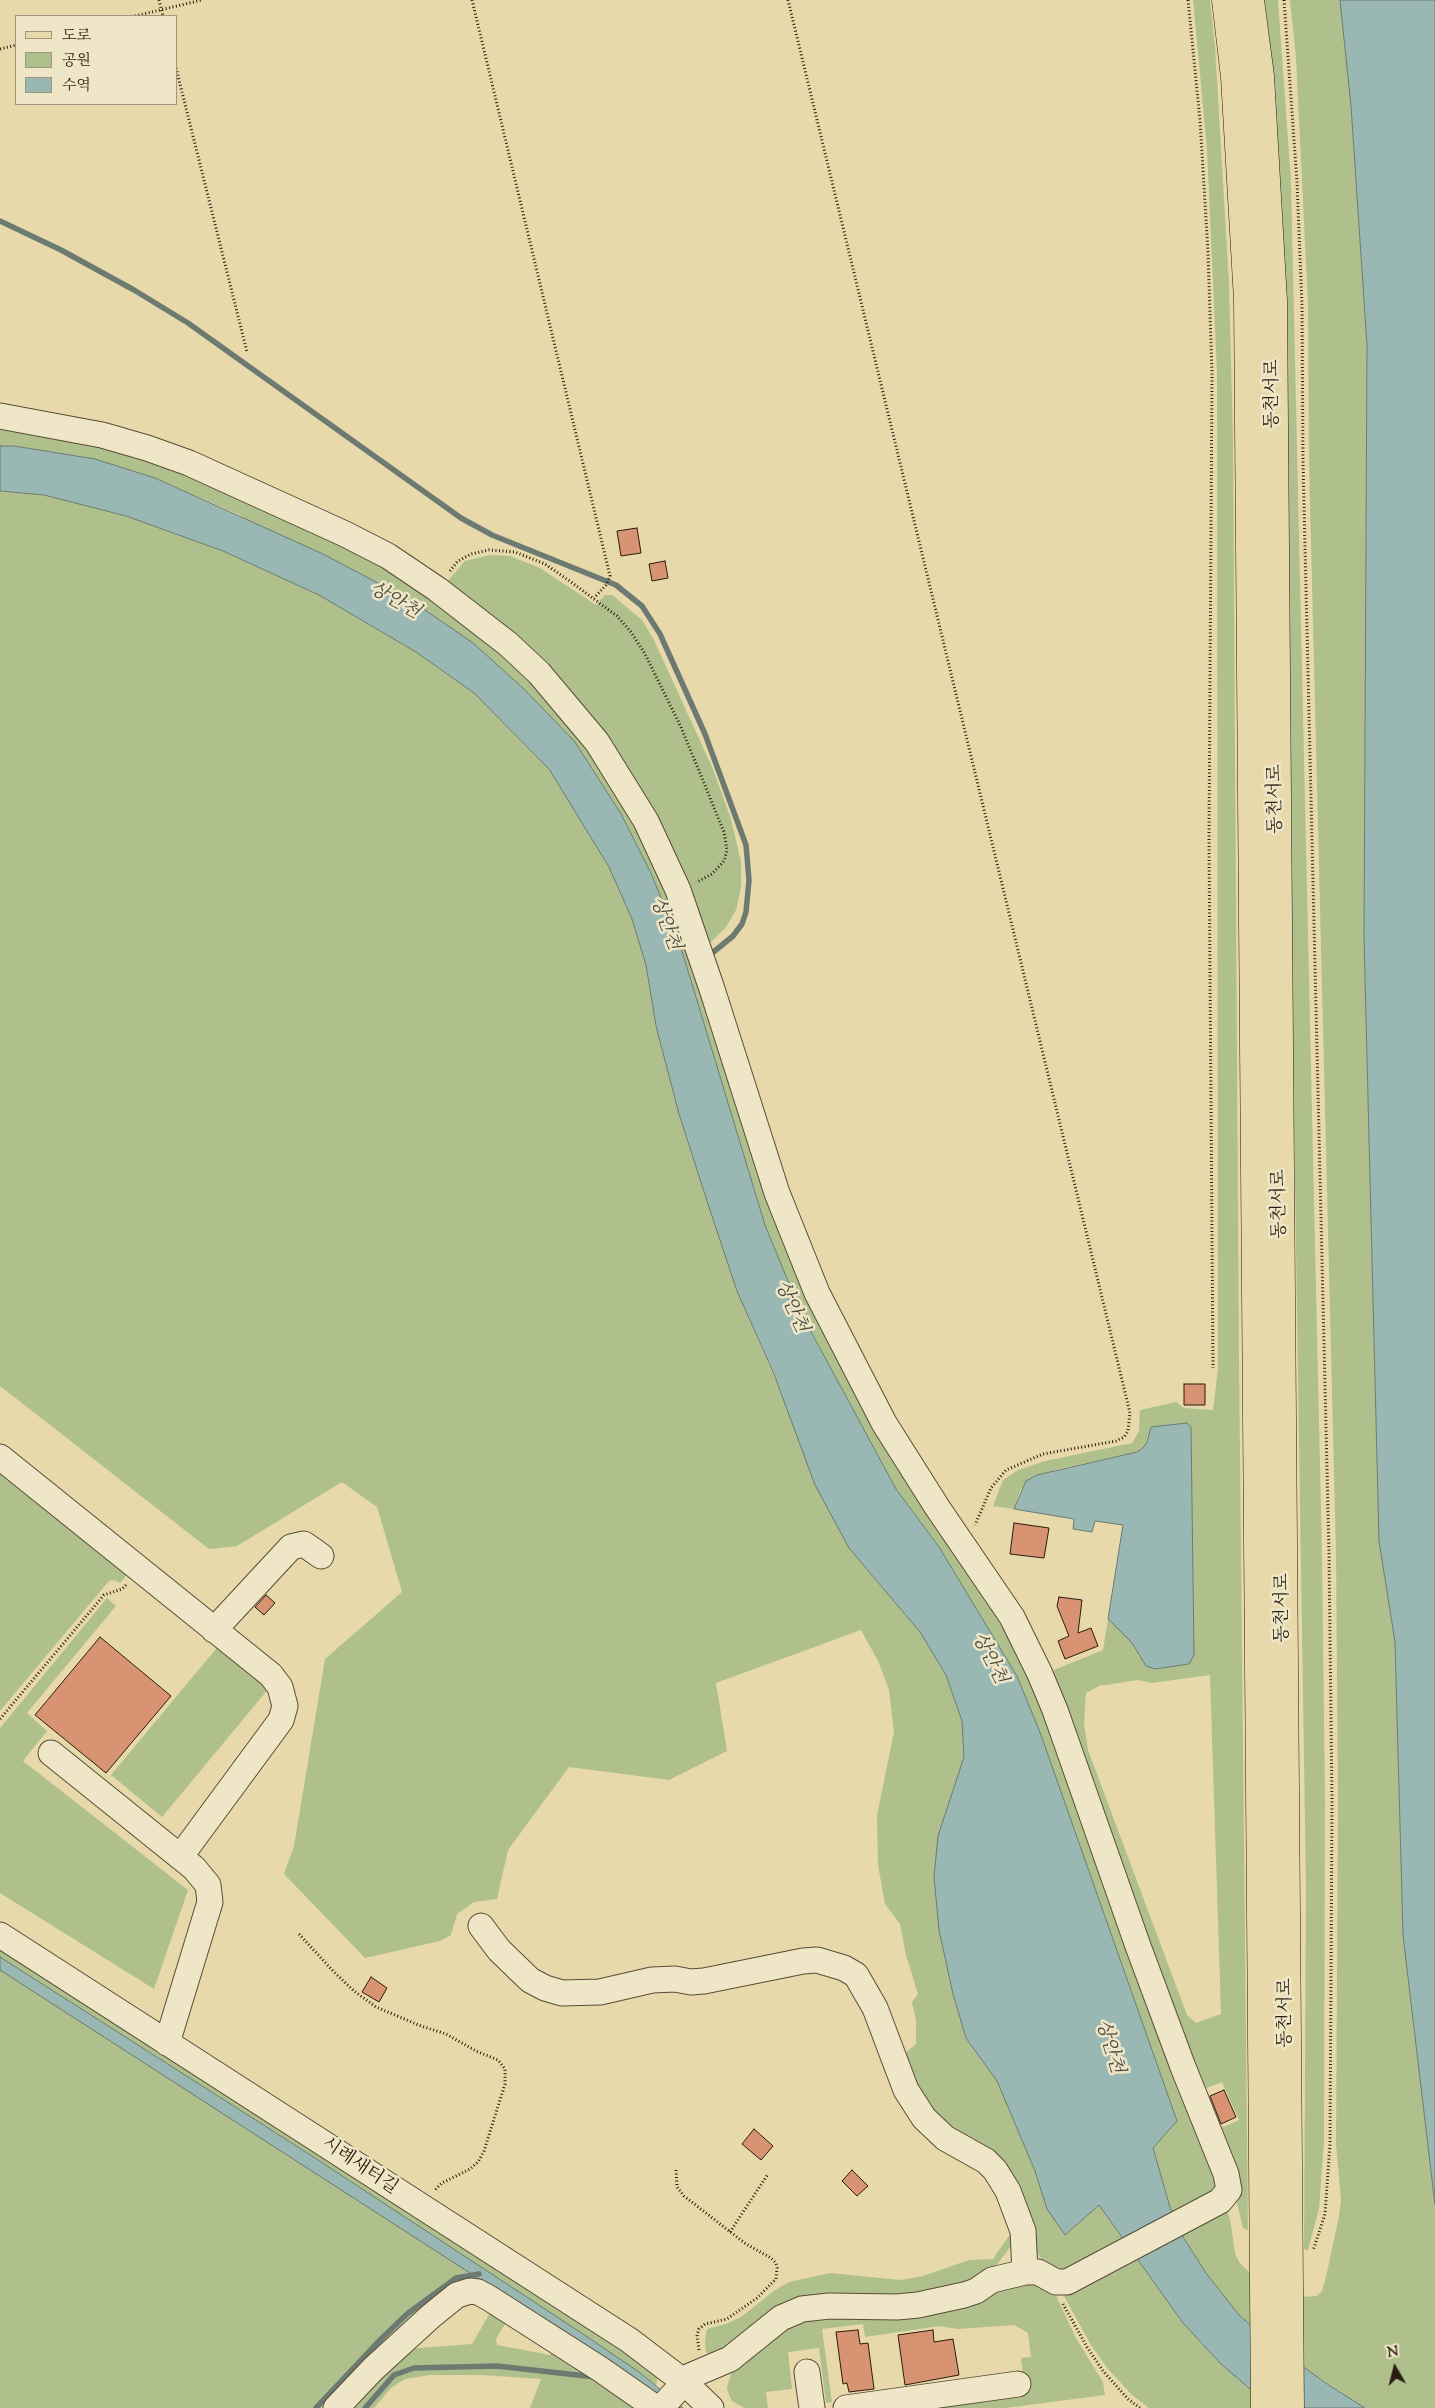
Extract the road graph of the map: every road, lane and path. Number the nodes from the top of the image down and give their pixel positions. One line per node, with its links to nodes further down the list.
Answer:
1 (159, 0): 9 (path)
2 (202, 0): 9 (path)
3 (472, 0): 18 (path)
4 (788, 0): 22 (path)
5 (1188, 0): 20 (path)
6 (1226, 0): 50 (main road, 동천서로)
7 (1250, 0): 37 (main road, 동천서로)
8 (1284, 0): 37 (path)
9 (162, 10): 10 (path); 11 (path)
10 (140, 15)
11 (163, 15)
12 (15, 45): 13 (path)
13 (0, 49)
14 (178, 76): 15 (path)
15 (247, 352)
16 (0, 416): 17 (street)
17 (437, 589): 18 (path); 19 (street)
18 (594, 598): 19 (path)
19 (678, 890): 22 (street)
20 (1213, 1368)
21 (0, 1457): 24 (street)
22 (965, 1548): 39 (street)
23 (321, 1556): 25 (street)
24 (138, 1568): 25 (street); 26 (path)
25 (214, 1630): 28 (street)
26 (0, 1719)
27 (50, 1753): 28 (street)
28 (180, 1857): 32 (street)
29 (481, 1926): 38 (street)
30 (299, 1934): 35 (path)
31 (0, 1935): 32 (street, 시례새터길)
32 (167, 2043): 35 (street, 시례새터길)
33 (676, 2170): 36 (path)
34 (768, 2174): 36 (path)
35 (422, 2208): 43 (street, 시례새터길)
36 (730, 2232): 40 (path)
37 (1299, 2260): 51 (main road, 동천서로)
38 (1026, 2272): 39 (street); 40 (street)
39 (1065, 2281): 49 (path)
40 (704, 2369): 43 (street)
41 (807, 2372): 47 (street)
42 (1018, 2384): 48 (street)
43 (673, 2393): 46 (street, 시례새터길)
44 (336, 2408): 45 (street)
45 (656, 2408)
46 (710, 2408)
47 (812, 2408)
48 (846, 2408)
49 (1140, 2408)
50 (1265, 2408)
51 (1290, 2408)

